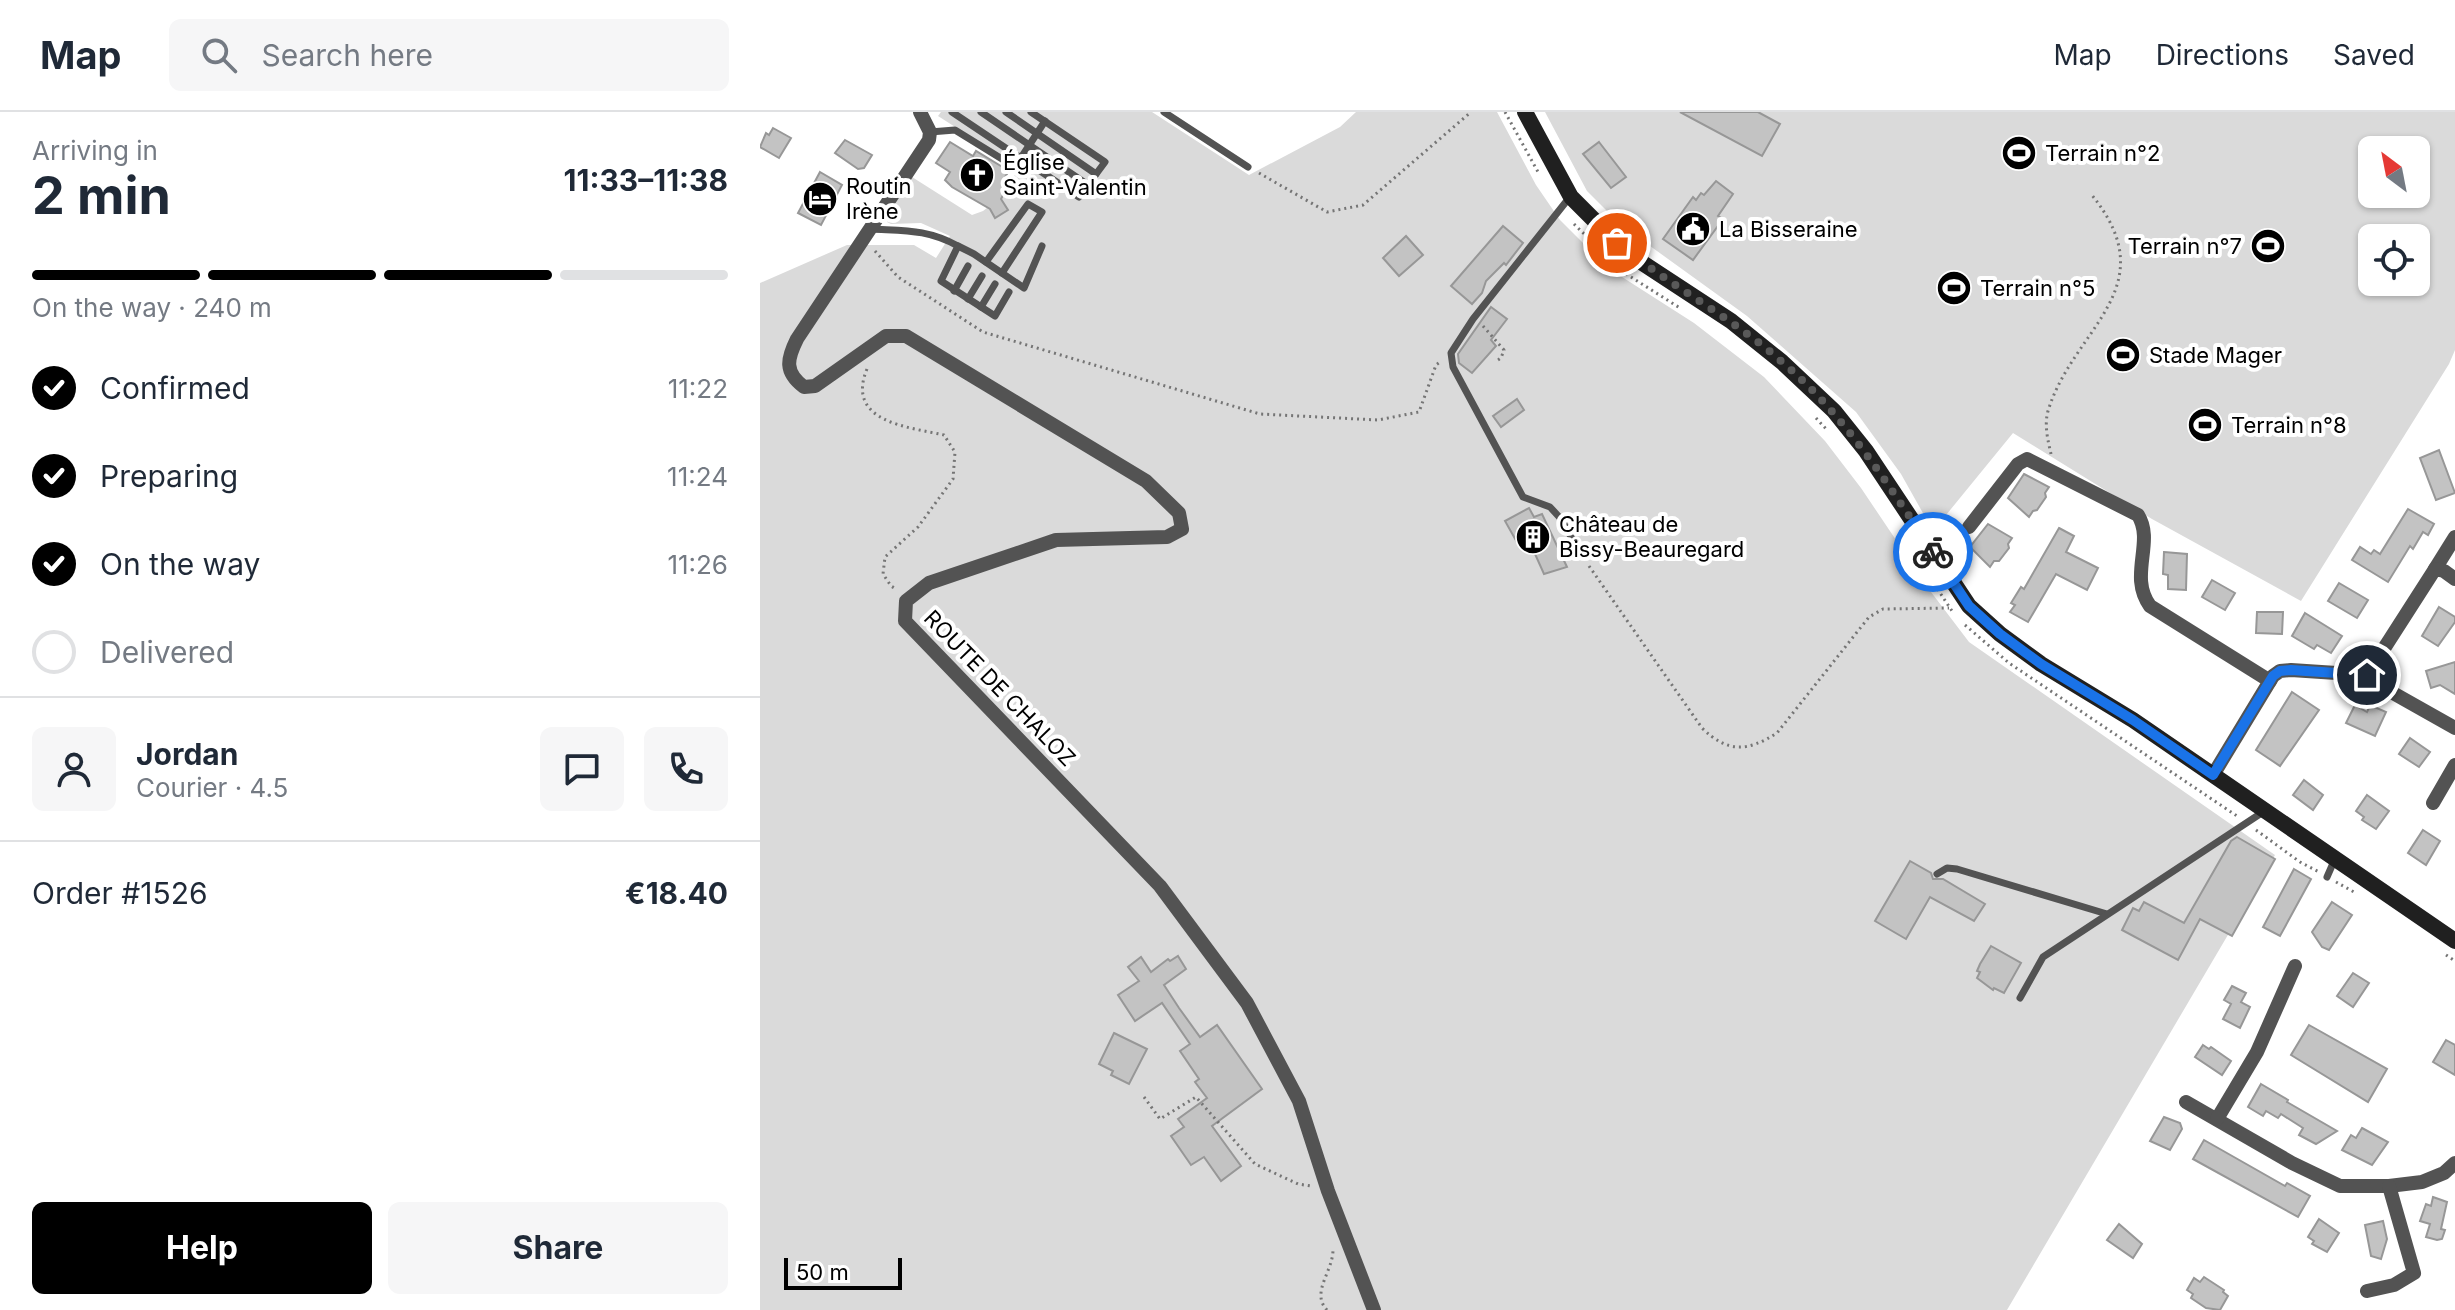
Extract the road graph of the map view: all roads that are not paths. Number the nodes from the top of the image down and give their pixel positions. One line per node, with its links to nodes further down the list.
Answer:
1 (920, 112): 9 (street)
2 (952, 112): 12 (lane)
3 (981, 112): 11 (lane)
4 (1006, 112): 10 (lane)
5 (1031, 112): 8 (lane)
6 (1164, 112): 13 (lane)
7 (1525, 112): 16 (main road)
8 (1045, 121): 10 (lane); 14 (lane)
9 (930, 132): 12 (lane); 17 (street, ROUTE DE CHALOZ)
10 (1037, 133): 11 (lane); 14 (lane)
11 (1029, 145): 12 (lane); 15 (lane)
12 (1021, 158): 15 (lane)
13 (1248, 167)
14 (1096, 174): 15 (lane)
15 (1088, 185)
16 (1565, 202): 31 (lane); 38 (main road)
17 (868, 234): 18 (lane); 53 (street, ROUTE DE CHALOZ)
18 (958, 246): 20 (lane); 25 (lane)
19 (1042, 246): 22 (lane)
20 (986, 262): 22 (lane); 22 (lane)
21 (968, 266): 25 (lane)
22 (1002, 273)
23 (982, 276): 27 (lane)
24 (995, 284): 28 (lane)
25 (954, 291): 27 (lane)
26 (1009, 292): 28 (lane)
27 (968, 299): 28 (lane)
28 (981, 307)
29 (1969, 527): 35 (street)
30 (2455, 537): 32 (street)
31 (1582, 556)
32 (2435, 569): 33 (street); 34 (street)
33 (2455, 579)
34 (2367, 675): 35 (street); 36 (street)
35 (2270, 681): 38 (street)
36 (2455, 728)
37 (2455, 765): 39 (street)
38 (2213, 775): 40 (main road)
39 (2433, 803)
40 (2265, 810): 41 (main road); 44 (lane)
41 (2335, 859): 43 (lane); 45 (main road)
42 (1937, 874): 44 (lane)
43 (2327, 877)
44 (2107, 914): 47 (lane)
45 (2455, 941)
46 (2295, 966): 49 (street)
47 (2020, 998)
48 (2186, 1102): 49 (street)
49 (2217, 1119): 51 (street)
50 (2455, 1163): 51 (street)
51 (2389, 1186): 52 (street)
52 (2367, 1291)
53 (1374, 1310)

